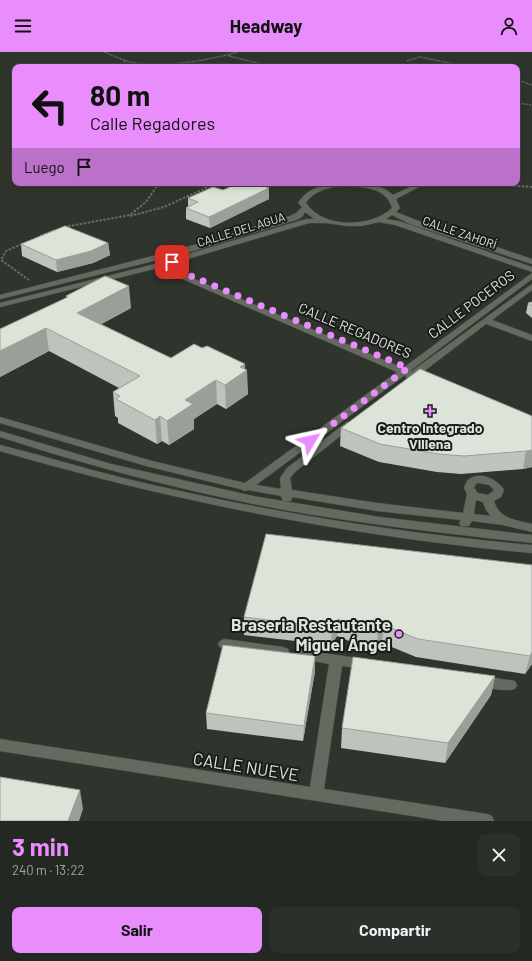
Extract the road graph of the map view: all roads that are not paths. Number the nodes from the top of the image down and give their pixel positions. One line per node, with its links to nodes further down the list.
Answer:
1 (330, 186): 5 (street)
2 (356, 186): 4 (street)
3 (417, 186): 4 (street)
4 (392, 198): 6 (street)
5 (304, 209): 8 (street); 15 (street, CALLE DEL AGUA)
6 (393, 213): 7 (street); 10 (street, CALLE ZAHORÍ)
7 (379, 220): 8 (street); 12 (street, CALLE ZAHORÍ)
8 (326, 221): 9 (street, CALLE DEL AGUA)
9 (172, 262): 11 (street, CALLE DEL AGUA); 19 (street, CALLE REGADORES)
10 (532, 262)
11 (154, 267): 16 (street, CALLE DEL AGUA); 19 (street, CALLE REGADORES)
12 (532, 270)
13 (532, 275): 19 (street, CALLE POCEROS)
14 (532, 286): 17 (street, CALLE POCEROS)
15 (0, 297)
16 (0, 305)
17 (486, 321): 18 (street); 19 (street, CALLE POCEROS)
18 (532, 338)
19 (411, 372): 20 (street, CALLE REGADORES); 21 (street, CALLE POCEROS); 26 (street, CALLE POCEROS)
20 (433, 381)
21 (376, 404)
22 (358, 418): 27 (street)
23 (0, 420): 26 (street)
24 (0, 434): 29 (street)
25 (0, 448): 36 (street)
26 (248, 487): 27 (street); 29 (street, CALLE POCEROS)
27 (285, 493): 31 (street); 32 (street)
28 (472, 494): 30 (street); 30 (street); 32 (street)
29 (232, 495): 31 (street)
30 (488, 499): 33 (street)
31 (289, 507): 35 (street)
32 (468, 518): 33 (street); 35 (street)
33 (503, 521): 34 (street)
34 (532, 528)
35 (459, 531): 36 (street); 37 (street)
36 (445, 539): 38 (street)
37 (532, 539)
38 (532, 549)
39 (224, 644): 40 (street)
40 (336, 660): 41 (street); 45 (street)
41 (376, 666)
42 (471, 679): 43 (street)
43 (510, 685)
44 (0, 745): 45 (street, CALLE NUEVE)
45 (316, 795): 46 (street, CALLE NUEVE)
46 (487, 821)

